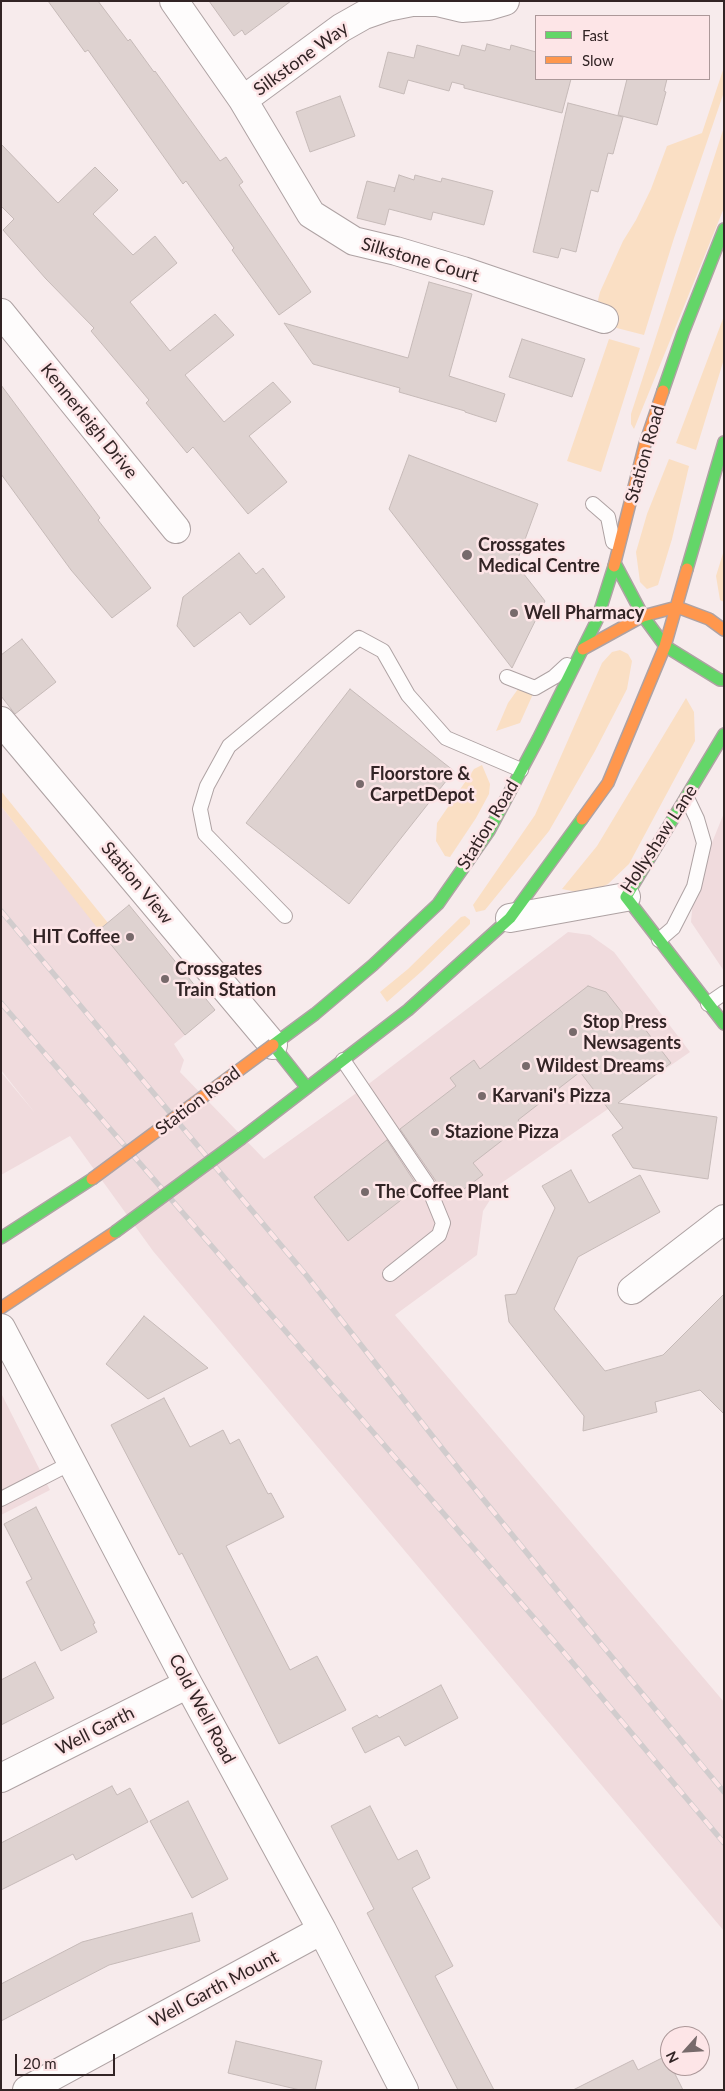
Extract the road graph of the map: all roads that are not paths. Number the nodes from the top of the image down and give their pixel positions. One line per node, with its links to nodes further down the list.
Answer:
1 (174, 1): 3 (street, Silkstone Court)
2 (505, 1): 3 (street, Silkstone Way)
3 (243, 100): 6 (street, Silkstone Court)
4 (724, 229): 10 (main road, Station Road)
5 (1, 313): 9 (street, Kennerleigh Drive)
6 (604, 319)
7 (724, 442): 11 (main road)
8 (593, 504): 10 (lane)
9 (176, 529)
10 (615, 563): 12 (main road); 15 (main road, Station Road)
11 (677, 606): 12 (main road); 13 (main road); 14 (main road)
12 (643, 616): 14 (main road); 15 (main road)
13 (724, 630)
14 (665, 646): 17 (main road); 24 (main road)
15 (583, 649): 16 (lane); 20 (main road, Station Road)
16 (507, 677)
17 (724, 680)
18 (1, 721): 29 (street, Station View)
19 (724, 734): 21 (main road, Hollyshaw Lane)
20 (521, 770): 23 (lane); 29 (main road, Station Road)
21 (687, 798): 22 (main road, Hollyshaw Lane); 25 (lane)
22 (626, 897): 24 (street, Hollyshaw Lane); 25 (main road)
23 (285, 916)
24 (510, 918): 30 (main road)
25 (658, 940): 27 (main road)
26 (724, 993): 27 (lane)
27 (708, 1004): 28 (main road)
28 (724, 1024)
29 (273, 1046): 31 (main road); 33 (main road, Station Road, bridge)
30 (343, 1060): 31 (main road); 34 (lane)
31 (307, 1088): 36 (main road, bridge)
32 (724, 1219): 35 (street)
33 (1, 1238)
34 (390, 1274)
35 (632, 1290)
36 (1, 1308)
37 (1, 1328): 38 (street, Cold Well Road)
38 (73, 1462): 39 (lane); 40 (street, Cold Well Road)
39 (1, 1499)
40 (188, 1684): 41 (street, Well Garth); 42 (street, Cold Well Road)
41 (1, 1778)
42 (322, 1930): 43 (street, Well Garth Mount); 44 (street, Cold Well Road)
43 (26, 2090)
44 (404, 2090)

